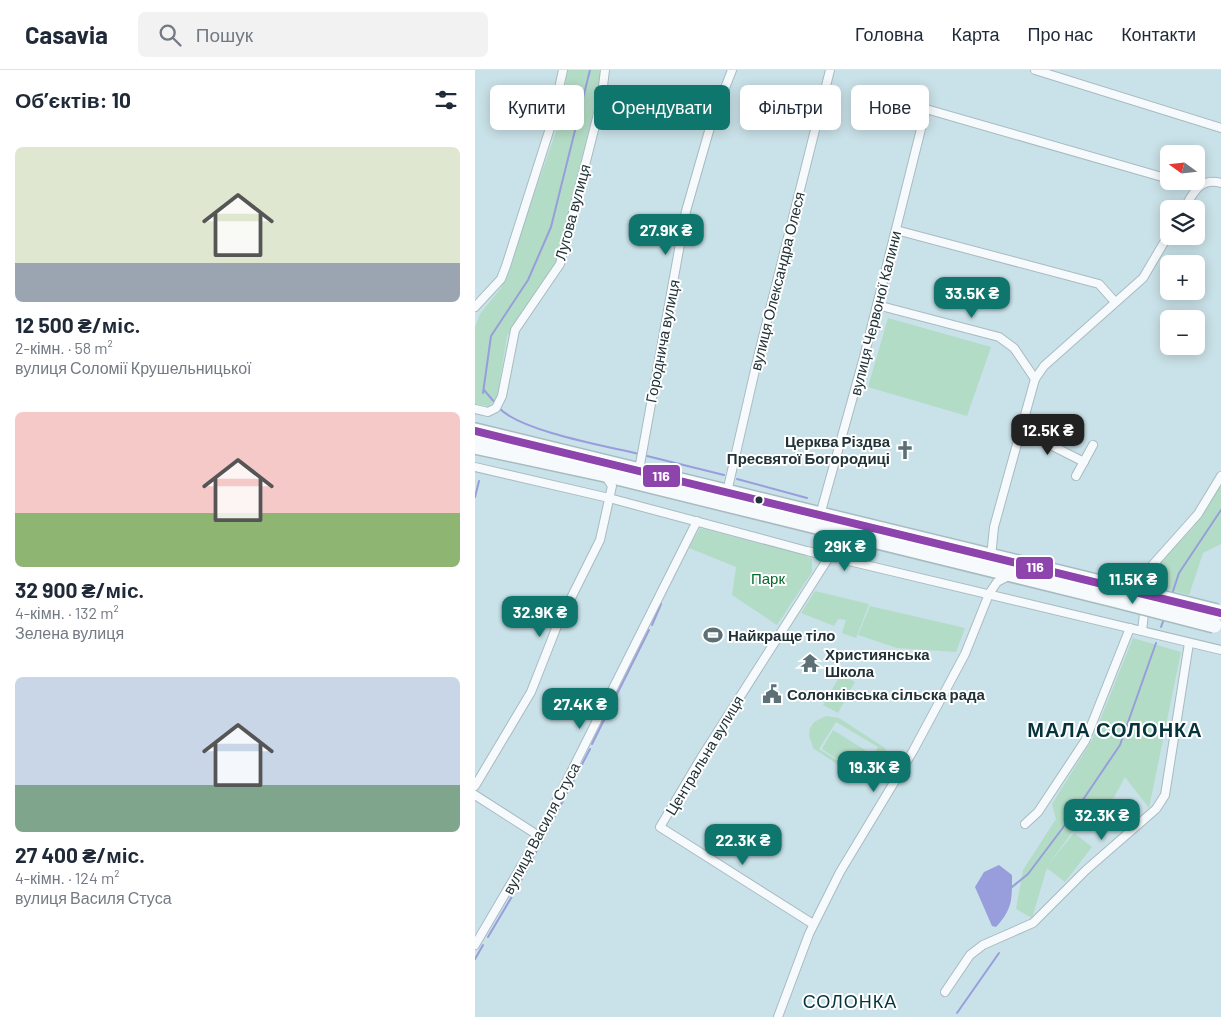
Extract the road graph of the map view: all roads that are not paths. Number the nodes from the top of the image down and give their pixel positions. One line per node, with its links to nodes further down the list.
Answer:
1 (563, 70): 14 (street)
2 (605, 70): 16 (street, Лугова вулиця)
3 (732, 70): 22 (street, Городнича вулиця)
4 (830, 70): 27 (street, вулиця Олександра Олеся)
5 (1035, 70): 6 (street)
6 (1221, 128)
7 (1160, 176): 10 (street, вулиця Червоної Калини)
8 (1221, 183): 9 (street)
9 (1205, 184)
10 (896, 230): 12 (street); 13 (street, вулиця Червоної Калини)
11 (1162, 245): 12 (street)
12 (1115, 302): 15 (street)
13 (877, 305): 15 (street); 29 (street, вулиця Червоної Калини)
14 (475, 307)
15 (1035, 379): 17 (street)
16 (475, 409)
17 (1021, 430): 21 (street); 32 (street)
18 (475, 431): 22 (highway)
19 (1093, 445): 21 (street)
20 (475, 446): 24 (highway)
21 (1084, 462): 25 (street)
22 (638, 465): 24 (highway); 27 (highway); 28 (street); 32 (highway)
23 (475, 466): 28 (street)
24 (605, 474): 28 (street)
25 (1075, 476)
26 (1221, 476): 39 (street)
27 (727, 492): 29 (highway)
28 (610, 495): 30 (street); 42 (street)
29 (820, 515): 32 (highway)
30 (697, 521): 31 (street); 45 (street, вулиця Василя Стуса)
31 (829, 557): 35 (street); 46 (street, Центральна вулиця)
32 (988, 562): 33 (highway); 34 (street); 36 (highway)
33 (1012, 575): 34 (street); 36 (highway)
34 (997, 582): 35 (street)
35 (989, 594): 38 (street); 46 (street)
36 (1119, 594): 37 (highway, bridge)
37 (1218, 619)
38 (1130, 628): 39 (street); 44 (street)
39 (1142, 631): 40 (street)
40 (1189, 643): 41 (street); 48 (street)
41 (1221, 650)
42 (475, 786)
43 (475, 795): 45 (street)
44 (1025, 824)
45 (539, 836): 47 (street, вулиця Василя Стуса)
46 (813, 924): 49 (street)
47 (475, 945)
48 (945, 992)
49 (777, 1017)

